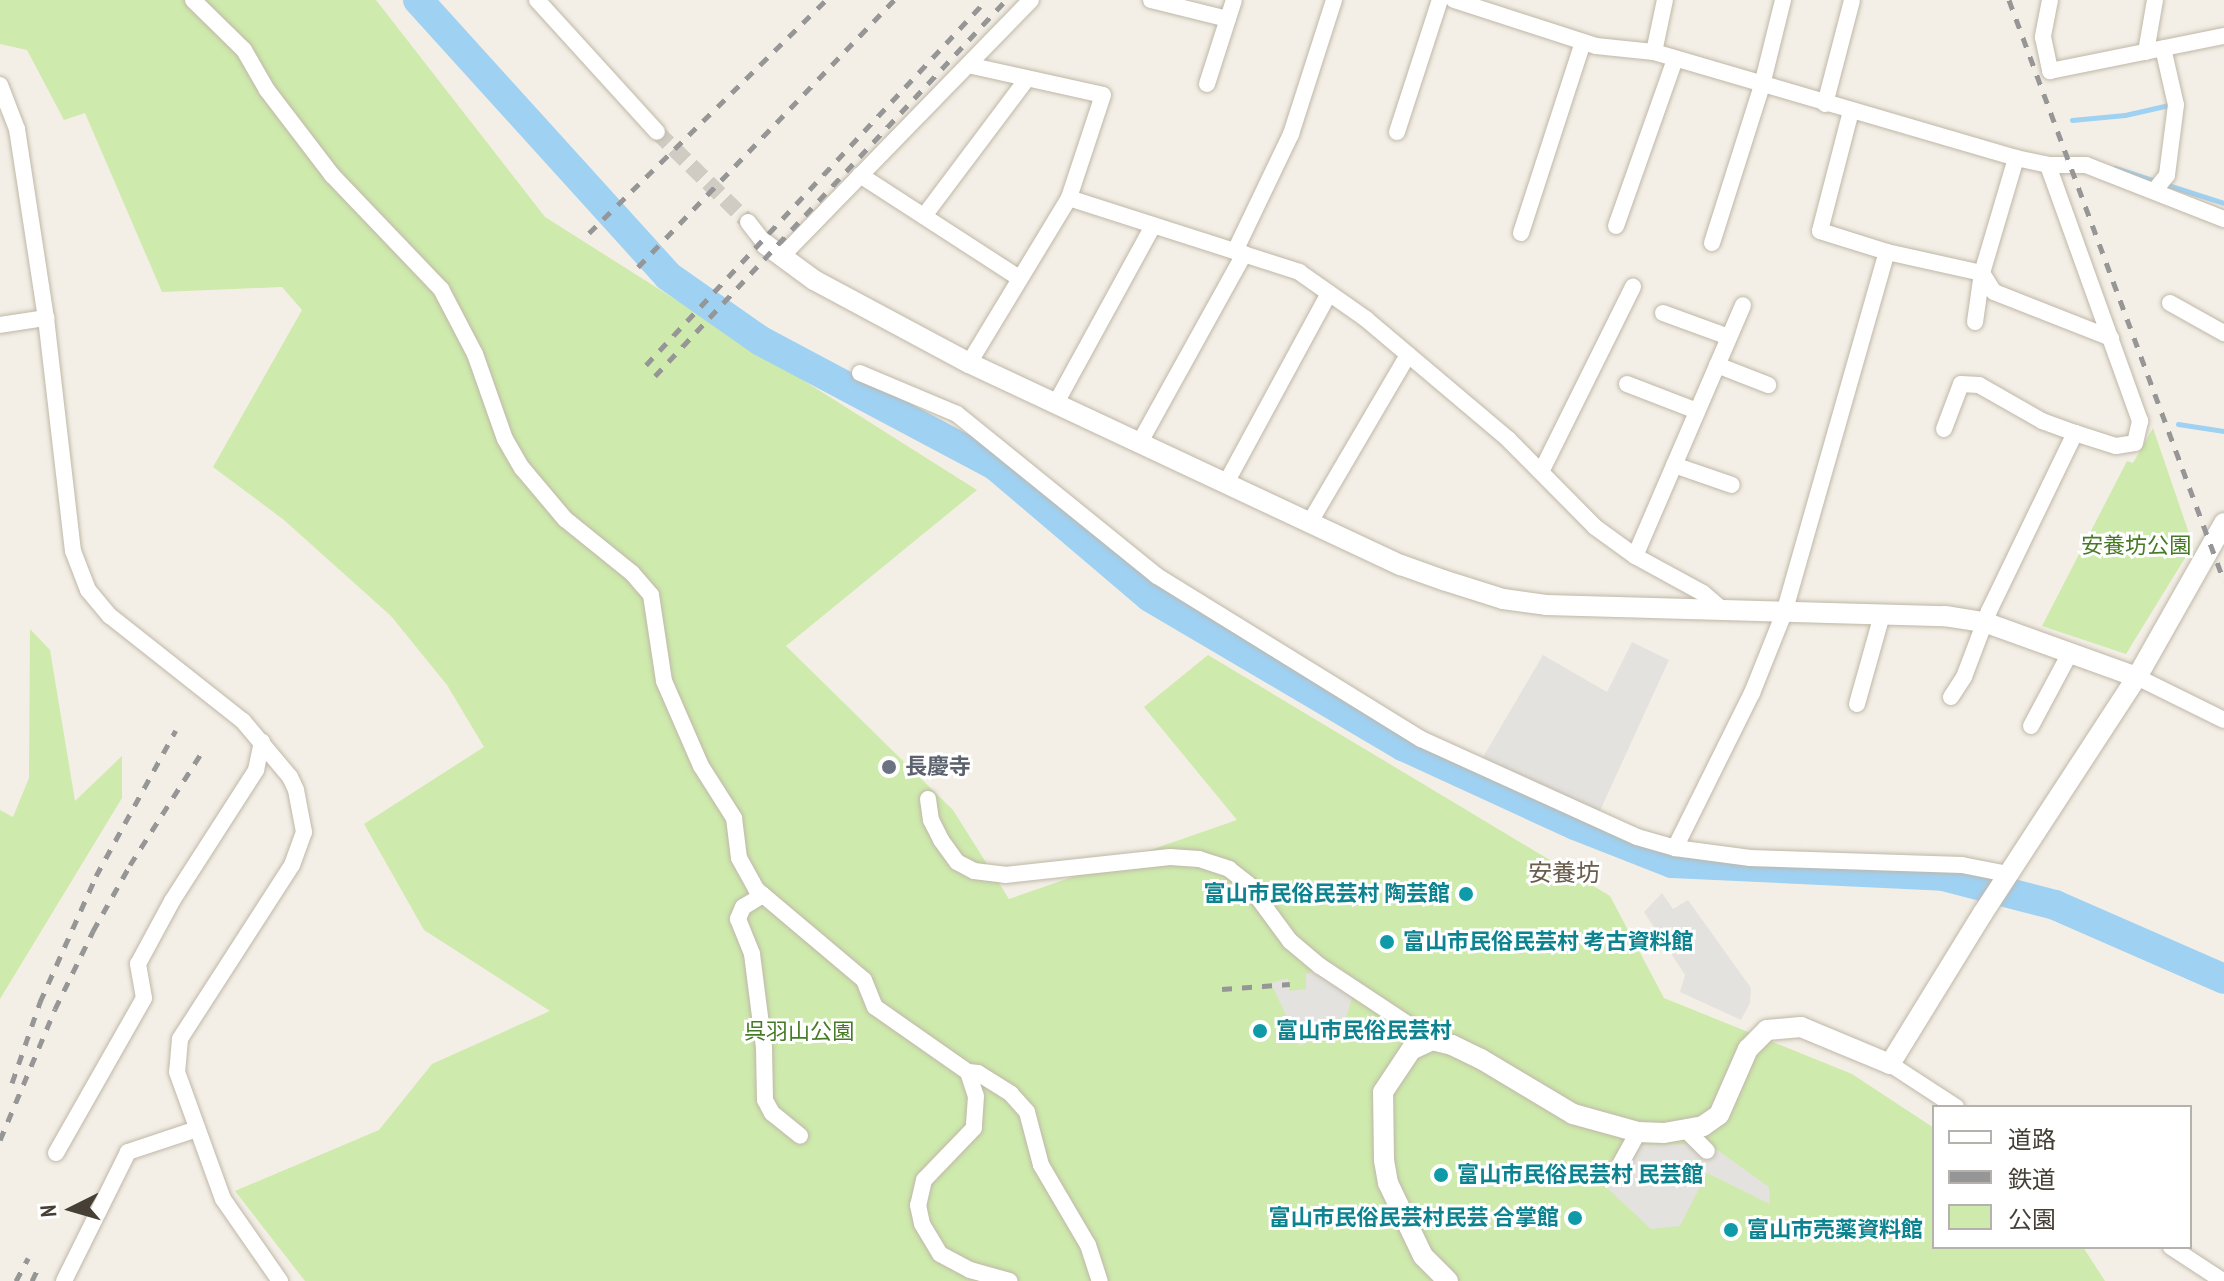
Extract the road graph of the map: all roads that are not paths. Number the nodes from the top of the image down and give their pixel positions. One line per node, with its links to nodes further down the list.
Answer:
1 (193, 0): 91 (street)
2 (537, 0): 28 (street)
3 (1031, 0): 21 (street)
4 (1151, 0): 14 (street)
5 (1234, 0): 14 (street)
6 (1334, 0): 43 (street)
7 (1440, 0): 29 (street)
8 (1454, 0): 16 (street)
9 (1665, 0): 18 (street)
10 (1783, 0): 25 (street)
11 (1852, 0): 26 (street)
12 (2050, 0): 19 (street)
13 (2155, 0): 19 (street)
14 (1228, 19): 23 (street)
15 (2224, 36): 17 (street)
16 (1583, 42): 18 (street); 40 (street)
17 (2163, 48): 19 (street); 33 (street)
18 (1654, 52): 20 (street)
19 (2146, 52)
20 (1675, 59): 25 (street); 39 (street)
21 (968, 65): 22 (street); 32 (street)
22 (1027, 79): 34 (street); 35 (street)
23 (1207, 84)
24 (0, 85): 53 (street)
25 (1762, 85): 26 (street); 41 (street)
26 (1825, 104): 27 (street)
27 (1851, 111): 30 (street); 44 (street)
28 (657, 132)
29 (1397, 132)
30 (2016, 158): 31 (street); 46 (street)
31 (2048, 165): 33 (street); 58 (street)
32 (860, 175): 35 (street); 45 (street)
33 (2155, 190): 36 (street)
34 (1069, 198): 38 (street); 47 (street)
35 (924, 216): 47 (street)
36 (2224, 219)
37 (748, 222): 42 (street)
38 (1153, 226): 43 (street); 65 (street)
39 (1616, 226)
40 (1521, 233)
41 (1712, 243)
42 (765, 244): 45 (street)
43 (1240, 252): 49 (street); 69 (street)
44 (1887, 252): 46 (street); 78 (street)
45 (782, 256): 60 (street)
46 (1982, 273): 54 (street); 58 (street)
47 (1019, 278): 60 (street)
48 (1633, 287): 71 (street)
49 (1329, 293): 59 (street); 72 (street)
50 (2170, 303): 56 (street)
51 (1743, 305): 57 (street)
52 (1663, 313): 57 (street)
53 (46, 318): 55 (street); 87 (street)
54 (1975, 322)
55 (0, 325)
56 (2224, 333)
57 (1729, 337): 61 (street)
58 (2111, 338): 68 (street)
59 (1408, 355): 71 (street); 74 (street)
60 (969, 363): 65 (street)
61 (1717, 365): 64 (street); 66 (street)
62 (860, 373): 89 (street)
63 (1627, 384): 66 (street)
64 (1768, 385)
65 (1056, 403): 69 (street)
66 (1697, 411): 70 (street)
67 (1944, 429): 68 (street)
68 (2075, 433): 80 (street)
69 (1140, 442): 72 (street)
70 (1674, 465): 73 (street); 76 (street)
71 (1541, 472): 76 (street)
72 (1226, 483): 74 (street)
73 (1732, 485)
74 (1310, 522): 77 (street)
75 (2224, 523): 82 (street)
76 (1635, 556): 77 (street)
77 (1724, 611): 78 (street)
78 (1784, 613): 79 (street); 89 (street)
79 (1882, 615): 80 (street); 84 (street)
80 (1984, 622): 81 (street); 83 (street)
81 (2070, 653): 82 (street); 86 (street)
82 (2137, 677): 85 (street); 90 (street)
83 (1951, 697)
84 (1857, 704)
85 (2224, 720)
86 (2031, 726)
87 (262, 742): 96 (street); 101 (street)
88 (928, 799): 92 (street)
89 (1675, 848): 90 (street)
90 (2008, 874): 93 (street)
91 (763, 895): 94 (street); 99 (street)
92 (1432, 1040): 98 (street); 108 (street)
93 (1890, 1064): 95 (street); 97 (street)
94 (968, 1072): 106 (street); 107 (street)
95 (1953, 1105)
96 (197, 1129): 104 (street); 105 (street)
97 (1687, 1131): 98 (street); 100 (street)
98 (1638, 1132): 102 (street)
99 (800, 1136)
100 (1707, 1151)
101 (56, 1153)
102 (1621, 1163)
103 (2174, 1249): 109 (street)
104 (64, 1281)
105 (280, 1281)
106 (1010, 1281)
107 (1100, 1281)
108 (1448, 1281)
109 (2223, 1281)

